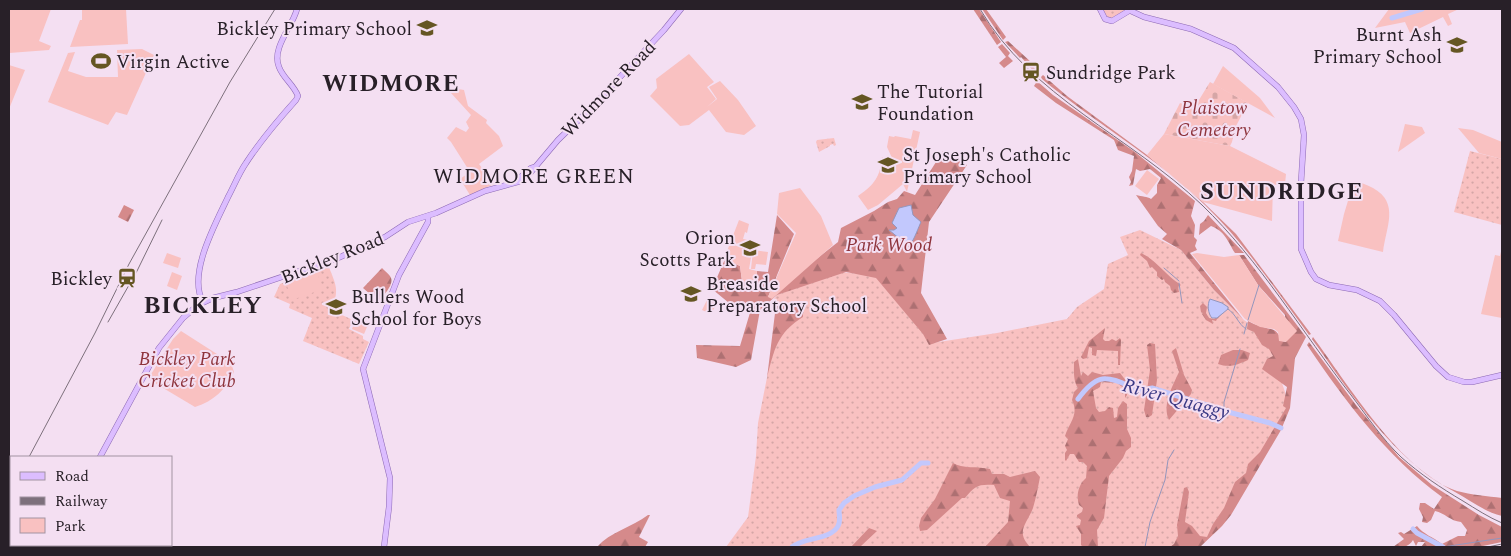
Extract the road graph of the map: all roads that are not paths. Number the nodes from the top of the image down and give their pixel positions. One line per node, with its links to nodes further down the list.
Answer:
1 (297, 9): 8 (main road)
2 (682, 9): 7 (main road, Widmore Road)
3 (1100, 9): 5 (main road)
4 (1139, 9): 6 (main road)
5 (1132, 10): 6 (main road)
6 (1148, 17): 9 (main road)
7 (428, 216): 8 (main road, Bickley Road); 11 (main road)
8 (203, 302): 10 (main road)
9 (1502, 375)
10 (101, 456)
11 (384, 547)

